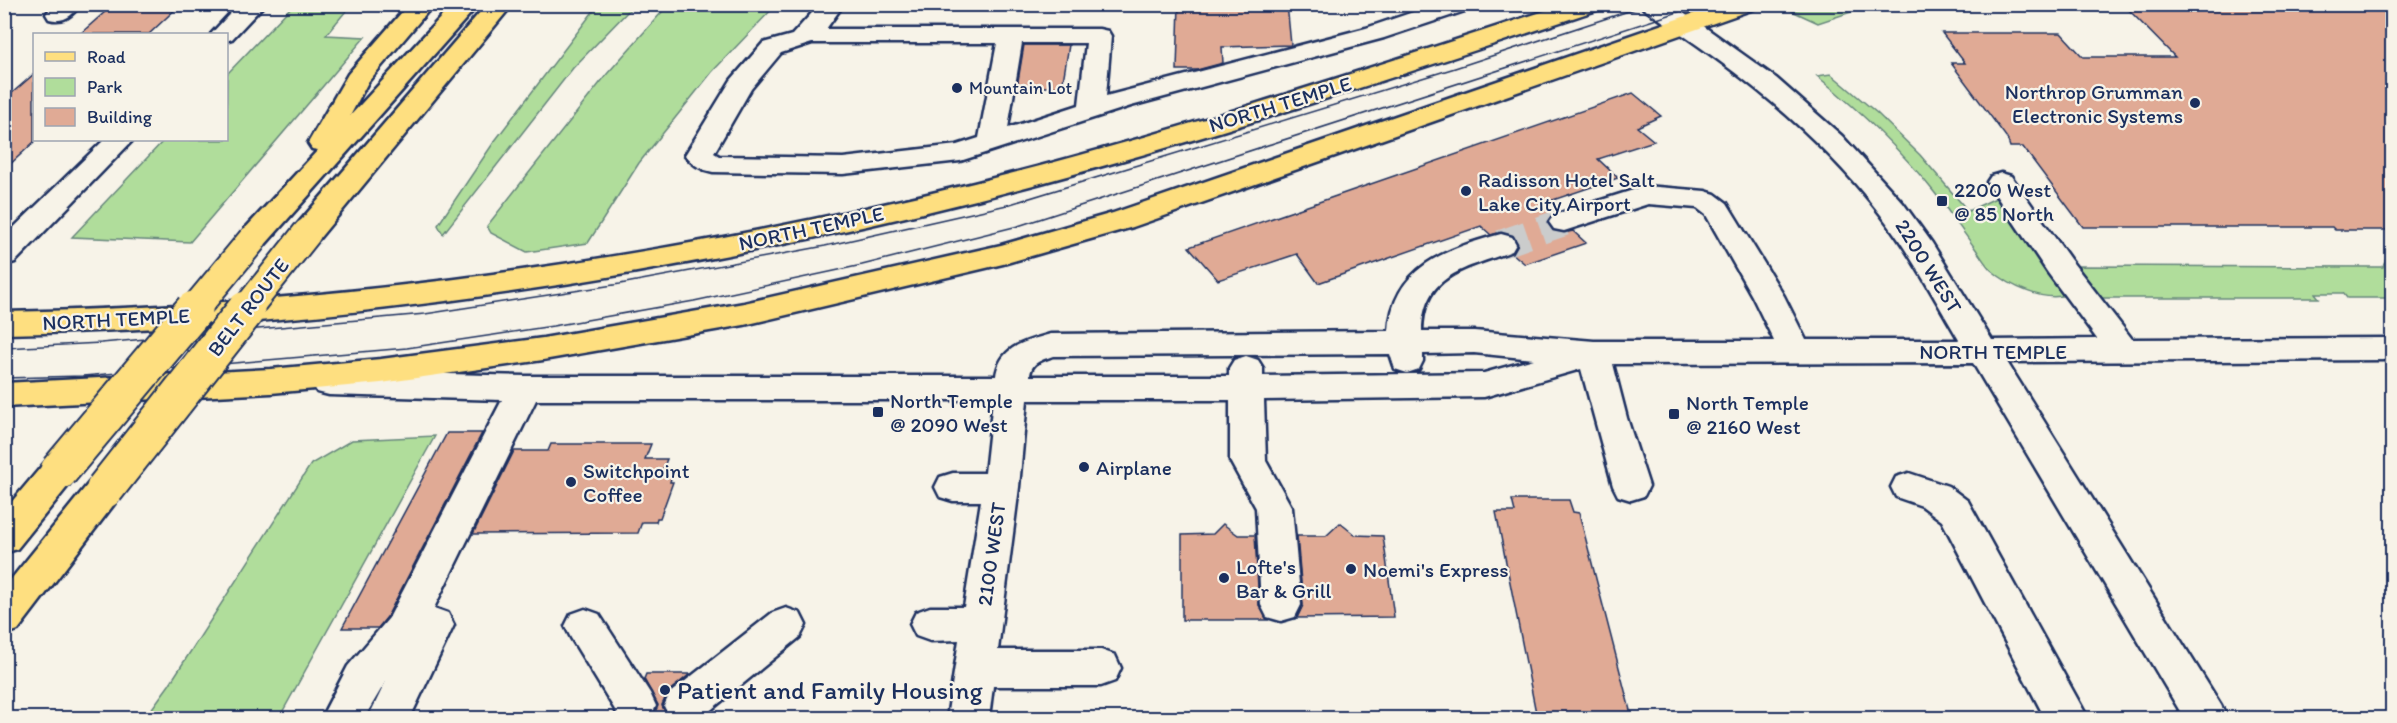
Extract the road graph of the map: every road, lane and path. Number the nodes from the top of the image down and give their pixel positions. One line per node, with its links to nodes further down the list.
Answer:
1 (253, 4): 14 (street)
2 (402, 4): 17 (main road)
3 (422, 4): 17 (main road)
4 (467, 4): 22 (main road, BELT ROUTE)
5 (501, 4): 13 (main road, BELT ROUTE)
6 (518, 4): 13 (main road)
7 (832, 4): 15 (street)
8 (1463, 4): 18 (street)
9 (1592, 4): 26 (main road, NORTH TEMPLE)
10 (1652, 4): 12 (street, 2200 WEST)
11 (1746, 4): 12 (main road, NORTH TEMPLE)
12 (1685, 26): 32 (street, 2200 WEST); 34 (main road, NORTH TEMPLE)
13 (476, 31): 46 (main road, BELT ROUTE, bridge)
14 (225, 33)
15 (805, 36): 16 (street); 20 (street)
16 (1011, 36): 18 (street); 20 (street)
17 (357, 79): 22 (main road)
18 (1092, 110): 20 (street)
19 (118, 141): 25 (street)
20 (992, 143)
21 (2001, 182): 29 (street)
22 (295, 193): 44 (main road, BELT ROUTE, bridge)
23 (1564, 222): 31 (street)
24 (1501, 244): 27 (street)
25 (4, 255)
26 (4, 323)
27 (1404, 341): 28 (street, NORTH TEMPLE); 33 (street, NORTH TEMPLE); 35 (street)
28 (1245, 342): 37 (street, NORTH TEMPLE); 38 (street)
29 (2123, 350): 30 (street, NORTH TEMPLE); 32 (street, NORTH TEMPLE)
30 (2392, 350)
31 (1795, 351): 32 (street, NORTH TEMPLE); 33 (street, NORTH TEMPLE)
32 (1983, 351): 60 (street, 2200 WEST)
33 (1594, 353): 35 (street, NORTH TEMPLE); 40 (street)
34 (271, 381): 36 (street, NORTH TEMPLE); 39 (main road, NORTH TEMPLE)
35 (1410, 387): 38 (street, NORTH TEMPLE)
36 (525, 388): 37 (street, NORTH TEMPLE); 56 (street)
37 (1011, 389): 38 (street, NORTH TEMPLE); 41 (street, 2100 WEST)
38 (1246, 389): 45 (street)
39 (4, 395)
40 (1631, 486)
41 (1000, 487): 43 (street); 47 (street, 2100 WEST)
42 (1909, 487): 59 (street)
43 (953, 488)
44 (4, 538)
45 (1281, 605)
46 (4, 618)
47 (981, 623): 48 (street); 52 (street, 2100 WEST)
48 (930, 624)
49 (434, 625): 57 (street)
50 (786, 625): 55 (street)
51 (585, 626): 54 (street)
52 (975, 668): 53 (street); 58 (street, 2100 WEST)
53 (1101, 668)
54 (635, 706)
55 (686, 706)
56 (342, 718)
57 (389, 718)
58 (968, 718)
59 (2067, 718)
60 (2206, 718)

